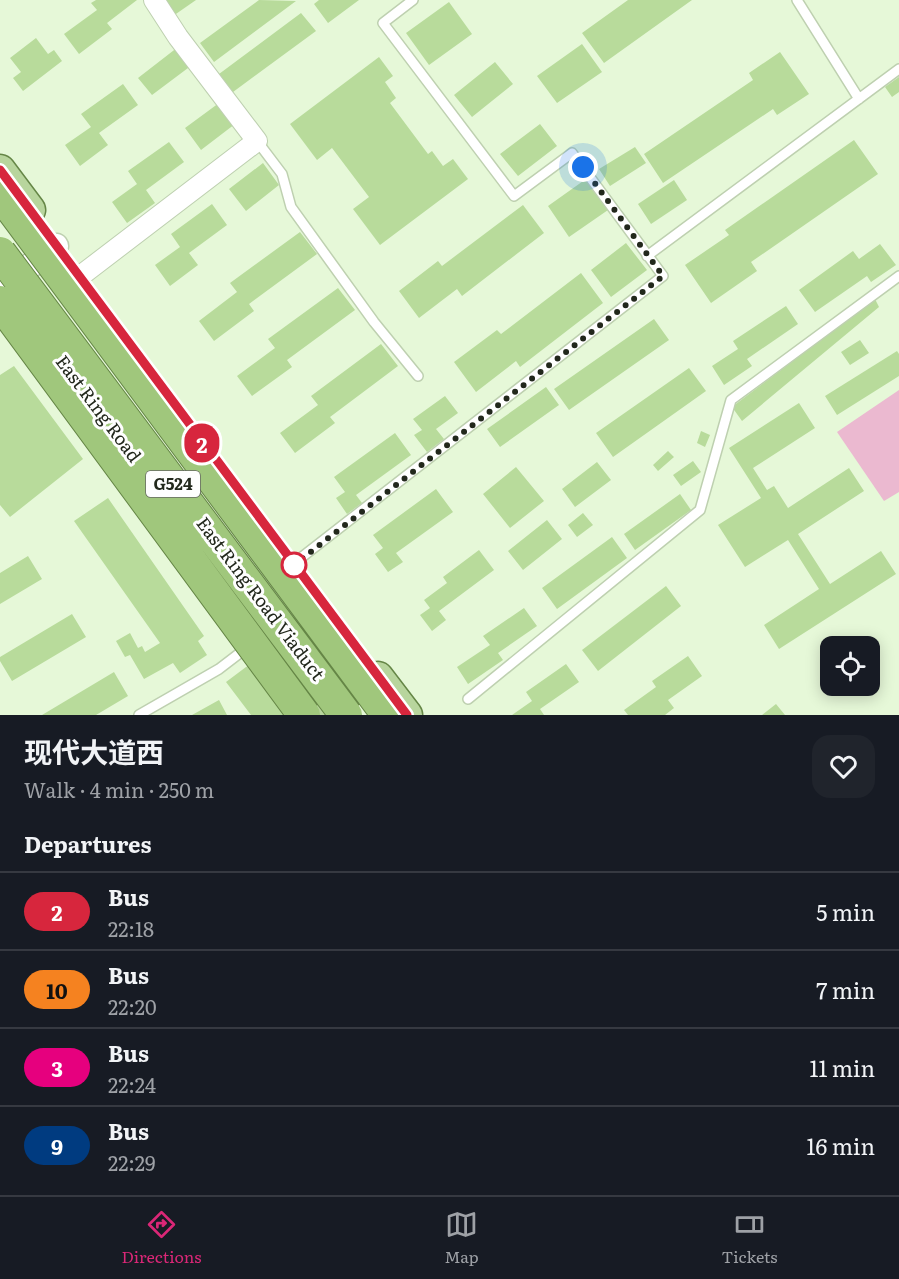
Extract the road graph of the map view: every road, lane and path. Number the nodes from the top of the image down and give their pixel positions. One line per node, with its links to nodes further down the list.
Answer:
1 (154, 0): 6 (street)
2 (413, 0): 11 (lane)
3 (797, 0): 5 (lane)
4 (899, 69): 5 (lane)
5 (859, 99): 11 (lane)
6 (257, 141): 13 (street); 15 (lane)
7 (0, 170): 9 (main road)
8 (0, 193): 23 (highway, East Ring Road Viaduct / G524, bridge)
9 (56, 246): 13 (main road); 14 (street)
10 (0, 253): 22 (highway, East Ring Road Viaduct / G524, bridge)
11 (647, 255): 16 (lane)
12 (899, 276): 18 (lane)
13 (79, 277): 16 (main road)
14 (1, 288): 17 (main road, East Ring Road); 20 (highway, bridge)
15 (418, 376)
16 (293, 564): 24 (main road)
17 (265, 634): 19 (lane); 21 (main road, East Ring Road)
18 (468, 699)
19 (139, 715)
20 (304, 715)
21 (326, 715)
22 (346, 715)
23 (388, 715)
24 (407, 715)

